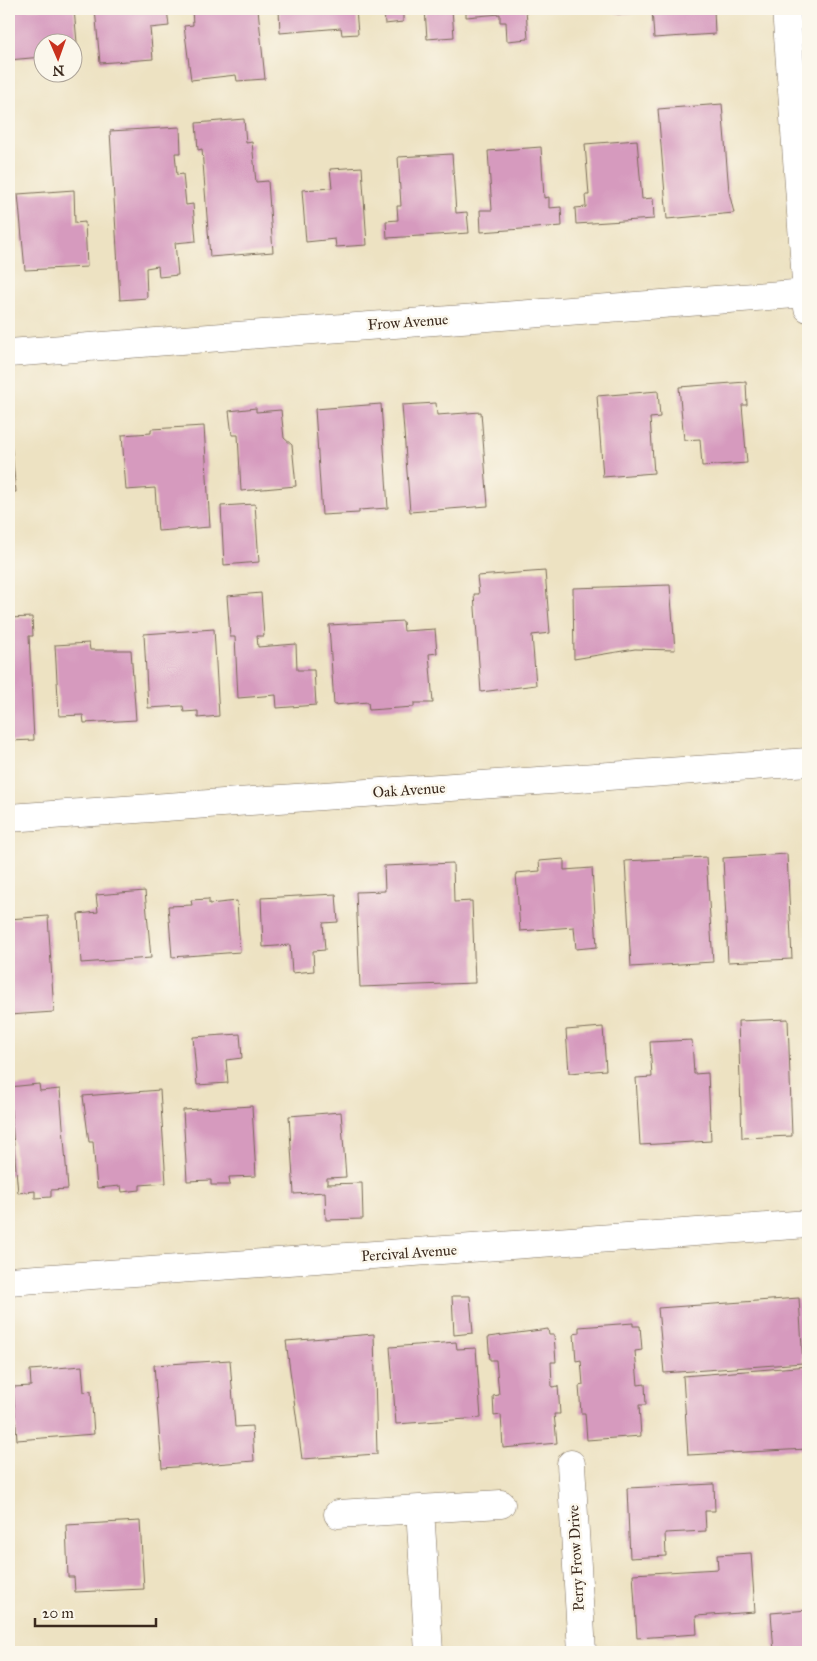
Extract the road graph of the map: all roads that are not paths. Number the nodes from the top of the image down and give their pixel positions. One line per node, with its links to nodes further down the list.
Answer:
1 (786, 9): 2 (street)
2 (808, 298): 3 (street, Frow Avenue)
3 (9, 353)
4 (808, 762): 5 (street, Oak Avenue)
5 (9, 818)
6 (808, 1224): 7 (street, Percival Avenue)
7 (9, 1281)
8 (571, 1464): 13 (street, Perry Frow Drive)
9 (501, 1504): 10 (street)
10 (420, 1510): 11 (street); 12 (street)
11 (338, 1514)
12 (429, 1652)
13 (582, 1652)

